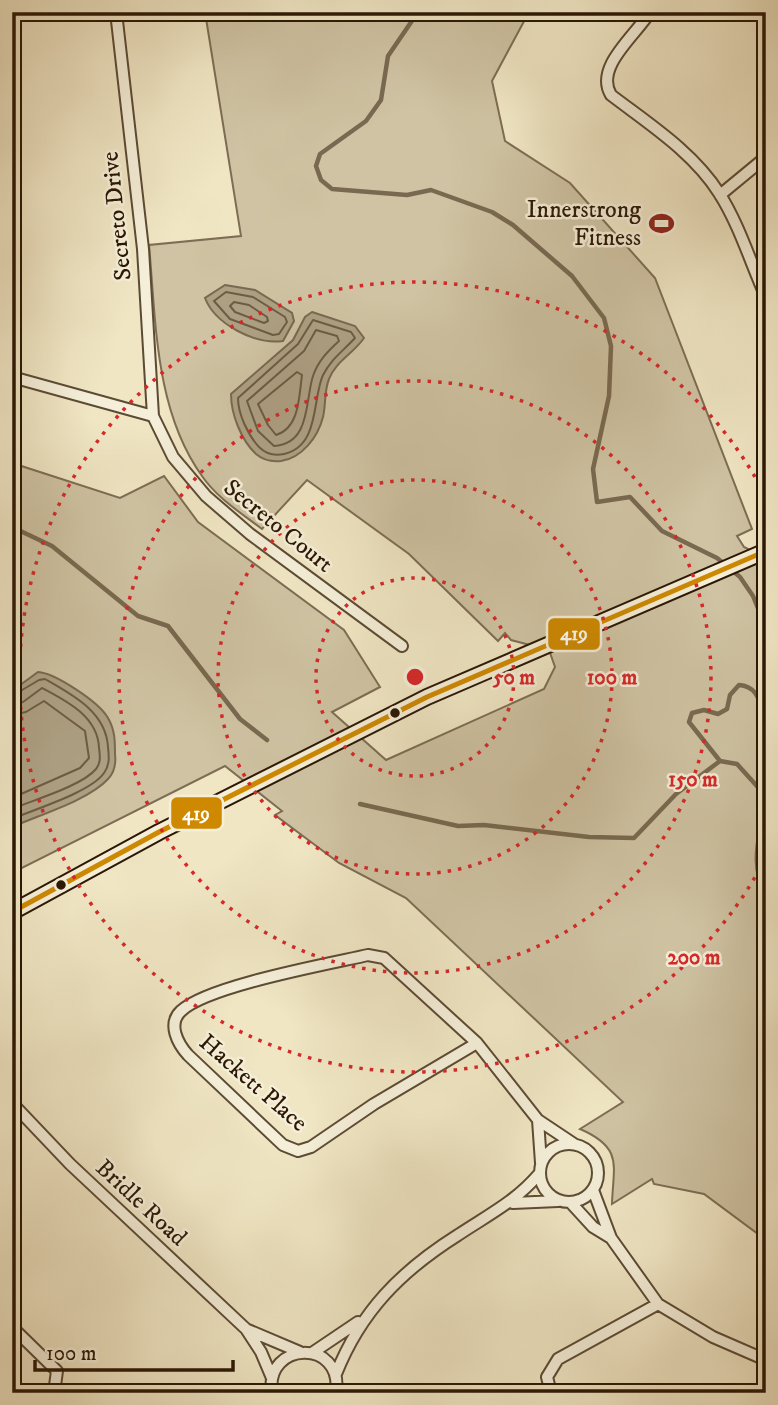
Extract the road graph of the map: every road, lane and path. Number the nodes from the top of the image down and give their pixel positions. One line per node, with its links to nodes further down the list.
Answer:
1 (116, 12): 7 (street, Secreto Drive)
2 (650, 12): 4 (street)
3 (766, 157): 4 (street)
4 (720, 195): 5 (street)
5 (766, 297)
6 (12, 377): 7 (street)
7 (153, 416): 9 (street, Secreto Court)
8 (766, 551): 10 (street)
9 (402, 646)
10 (12, 912)
11 (477, 1044): 11 (street, Hackett Place); 13 (street, Hackett Place)
12 (12, 1103): 24 (street, Bridle Road)
13 (538, 1119): 14 (street, Hackett Place); 15 (street)
14 (574, 1144): 15 (street); 16 (street)
15 (540, 1169): 17 (street); 19 (street)
16 (593, 1190): 18 (street); 20 (street)
17 (558, 1201): 18 (street); 19 (street)
18 (572, 1203): 20 (street)
19 (510, 1204): 22 (street)
20 (611, 1238): 21 (street)
21 (658, 1304): 26 (street); 31 (street)
22 (363, 1318): 25 (street); 27 (street)
23 (12, 1327): 30 (street)
24 (246, 1329): 25 (street, Bridle Road); 28 (street, Bridle Road)
25 (306, 1353): 27 (street); 28 (street)
26 (766, 1360)
27 (336, 1374): 29 (street)
28 (272, 1388)
29 (336, 1392)
30 (54, 1393)
31 (551, 1393)

